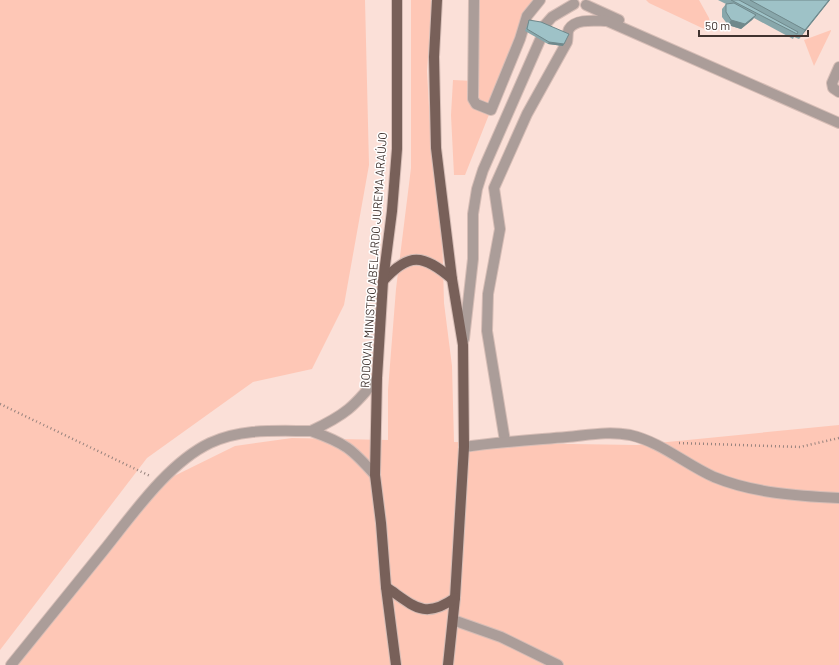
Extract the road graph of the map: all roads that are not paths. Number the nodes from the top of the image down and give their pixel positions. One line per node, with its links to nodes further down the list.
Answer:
1 (397, 0): 14 (main road, RODOVIA MINISTRO ABELARDO JUREMA ARAÚJO)
2 (437, 0): 13 (main road)
3 (474, 0): 4 (street)
4 (540, 0)
5 (571, 2): 6 (street); 7 (street)
6 (591, 2): 11 (street)
7 (544, 26)
8 (540, 40): 15 (street)
9 (839, 67): 10 (street)
10 (839, 92)
11 (839, 119)
12 (839, 123): 18 (street)
13 (452, 279): 14 (main road); 15 (main road)
14 (383, 281): 16 (main road, RODOVIA MINISTRO ABELARDO JUREMA ARAÚJO)
15 (463, 345): 19 (main road)
16 (377, 378): 17 (street); 20 (main road, RODOVIA MINISTRO ABELARDO JUREMA ARAÚJO)
17 (311, 431): 20 (street); 25 (street)
18 (505, 441): 19 (street); 21 (street)
19 (464, 446): 23 (main road)
20 (375, 475): 22 (main road, RODOVIA MINISTRO ABELARDO JUREMA ARAÚJO)
21 (839, 498)
22 (386, 587): 23 (main road); 26 (main road, RODOVIA MINISTRO ABELARDO JUREMA ARAÚJO)
23 (455, 598): 24 (main road)
24 (453, 620): 27 (main road); 28 (street)
25 (11, 665)
26 (396, 665)
27 (448, 665)
28 (558, 665)

